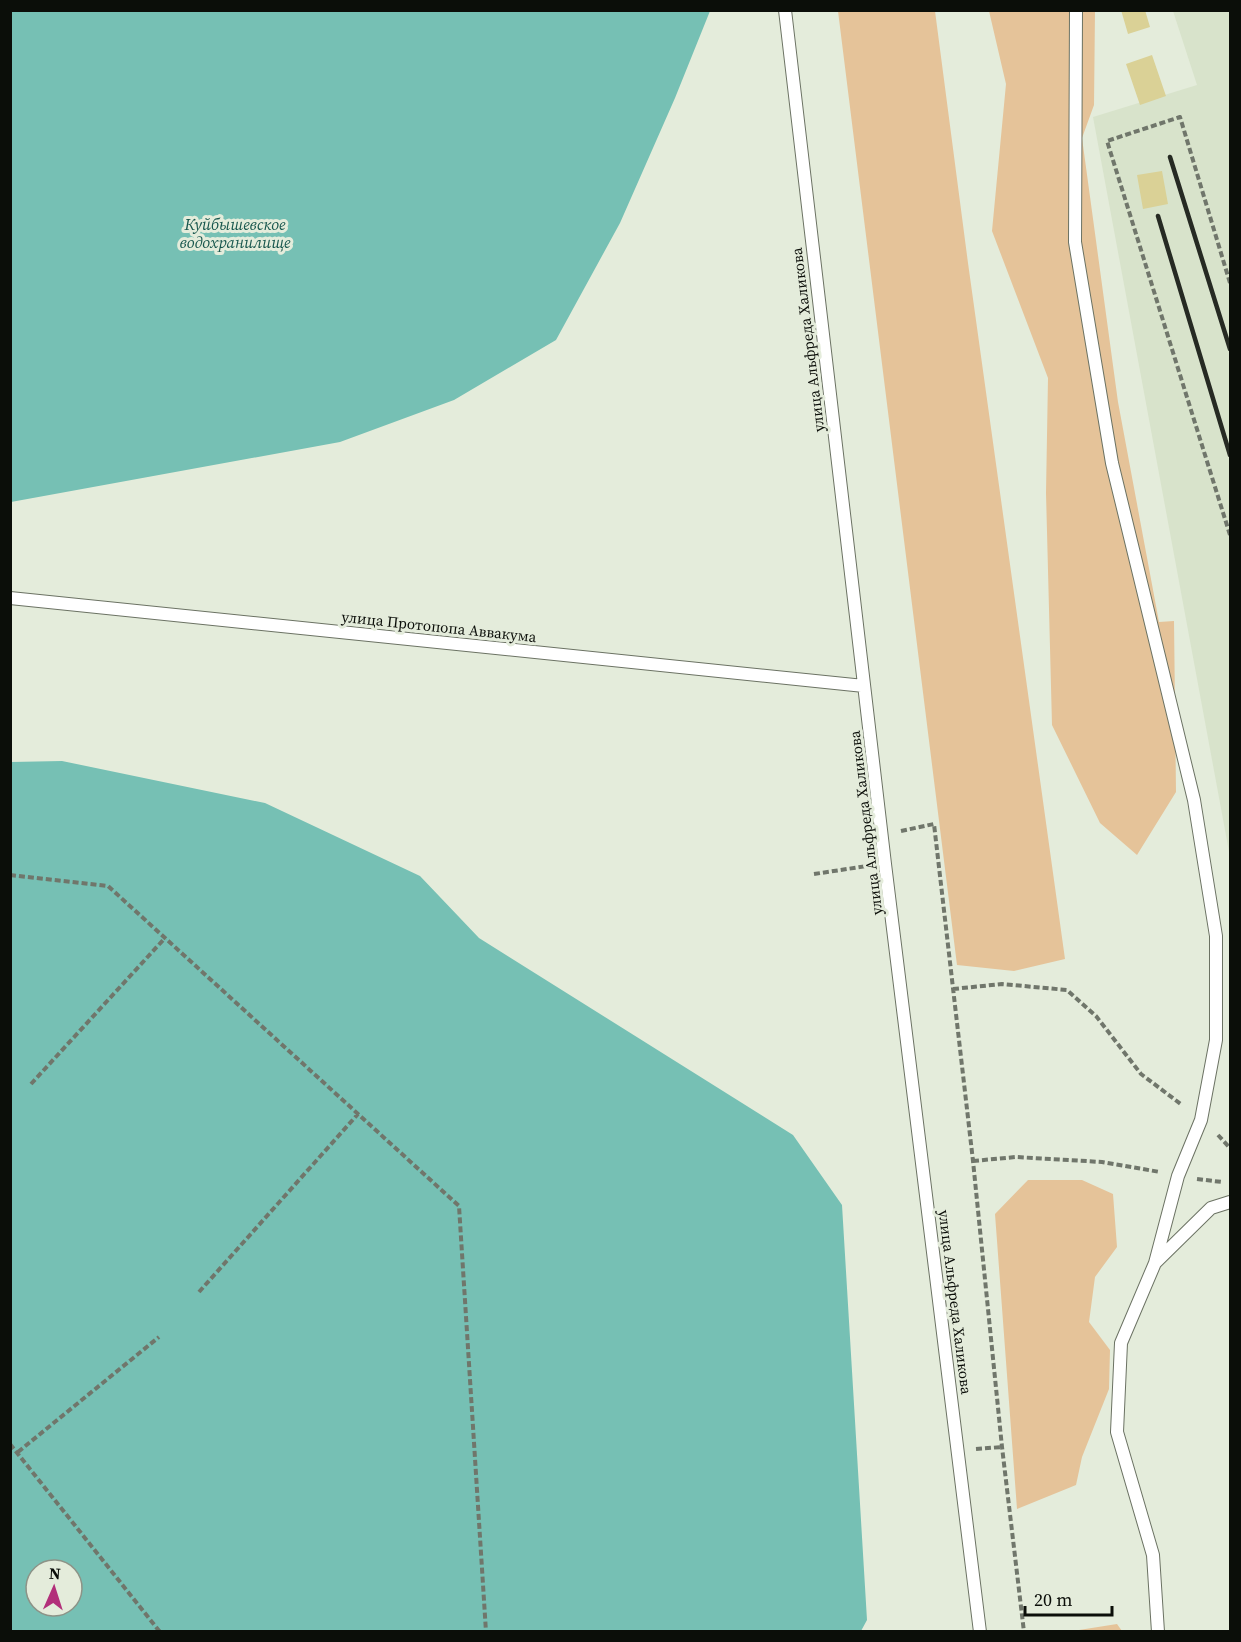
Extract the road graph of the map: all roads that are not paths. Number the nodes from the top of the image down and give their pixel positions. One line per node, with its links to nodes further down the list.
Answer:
1 (785, 10): 4 (lane, улица Альфреда Халикова)
2 (1076, 10): 6 (lane)
3 (10, 598): 4 (lane, улица Протопопа Аввакума)
4 (864, 686): 7 (lane, улица Альфреда Халикова)
5 (1230, 1202): 6 (lane)
6 (1155, 1263): 8 (lane)
7 (980, 1632)
8 (1158, 1632)

